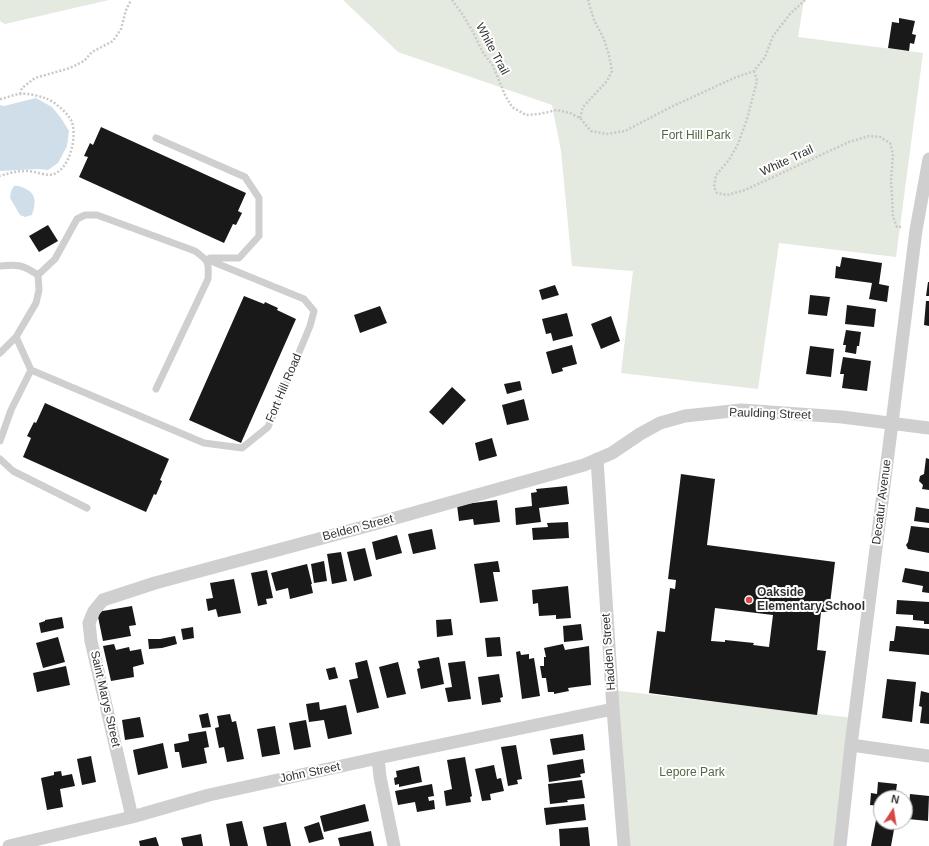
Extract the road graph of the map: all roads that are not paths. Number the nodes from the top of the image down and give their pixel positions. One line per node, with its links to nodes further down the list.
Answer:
1 (156, 138): 3 (lane, Fort Hill Road)
2 (929, 159): 10 (street, Decatur Avenue)
3 (206, 258): 5 (lane, Fort Hill Road); 8 (lane, Fort Hill Road); 9 (lane)
4 (0, 266): 5 (lane)
5 (38, 275): 6 (lane)
6 (16, 337): 7 (lane); 8 (lane)
7 (0, 353)
8 (31, 370): 12 (lane)
9 (156, 389)
10 (892, 423): 11 (street, Paulding Street); 14 (street, Paulding Street); 18 (street, Decatur Avenue)
11 (929, 428)
12 (0, 441)
13 (0, 459): 15 (lane)
14 (597, 459): 16 (street, Belden Street); 17 (street, Hadden Street)
15 (87, 508)
16 (119, 595): 21 (street, Saint Marys Street)
17 (613, 709): 20 (street, John Street); 24 (street, Hadden Street)
18 (851, 745): 19 (street); 25 (street, Decatur Avenue)
19 (929, 756)
20 (378, 758): 21 (street, John Street); 23 (street)
21 (132, 817): 22 (street, John Street)
22 (9, 846)
23 (394, 846)
24 (624, 846)
25 (840, 846)

